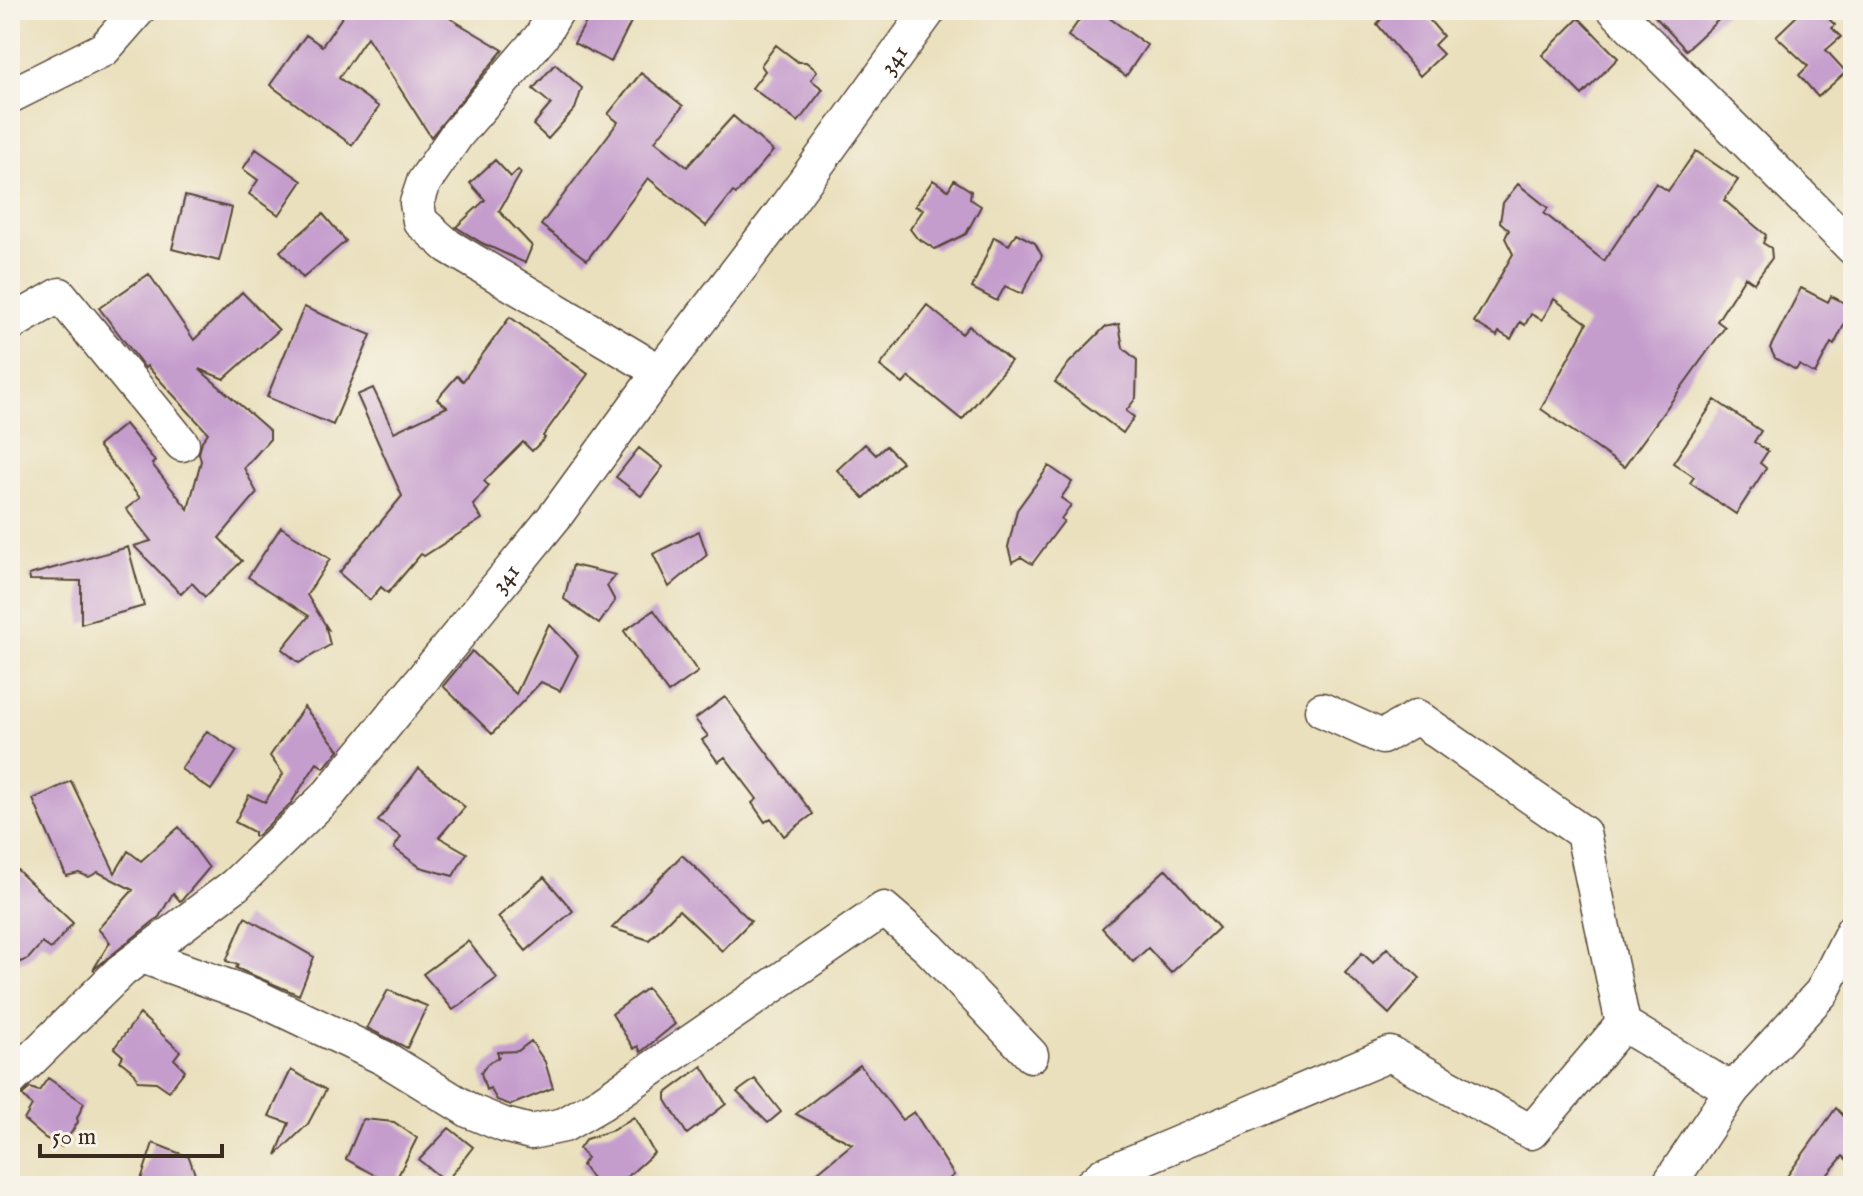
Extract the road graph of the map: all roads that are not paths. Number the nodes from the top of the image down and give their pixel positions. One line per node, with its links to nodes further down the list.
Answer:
1 (138, 10): 5 (street)
2 (557, 10): 8 (street)
3 (929, 10): 8 (street, 341)
4 (1615, 10): 6 (street)
5 (10, 96)
6 (1853, 248)
7 (10, 324): 9 (street)
8 (660, 372): 12 (street, 341)
9 (182, 444)
10 (1322, 710): 13 (street)
11 (1853, 930): 16 (street)
12 (142, 956): 14 (street); 15 (street, 341)
13 (1623, 1024): 16 (street); 17 (street)
14 (1031, 1055)
15 (10, 1080)
16 (1732, 1090): 18 (street)
17 (1090, 1186)
18 (1668, 1186)

